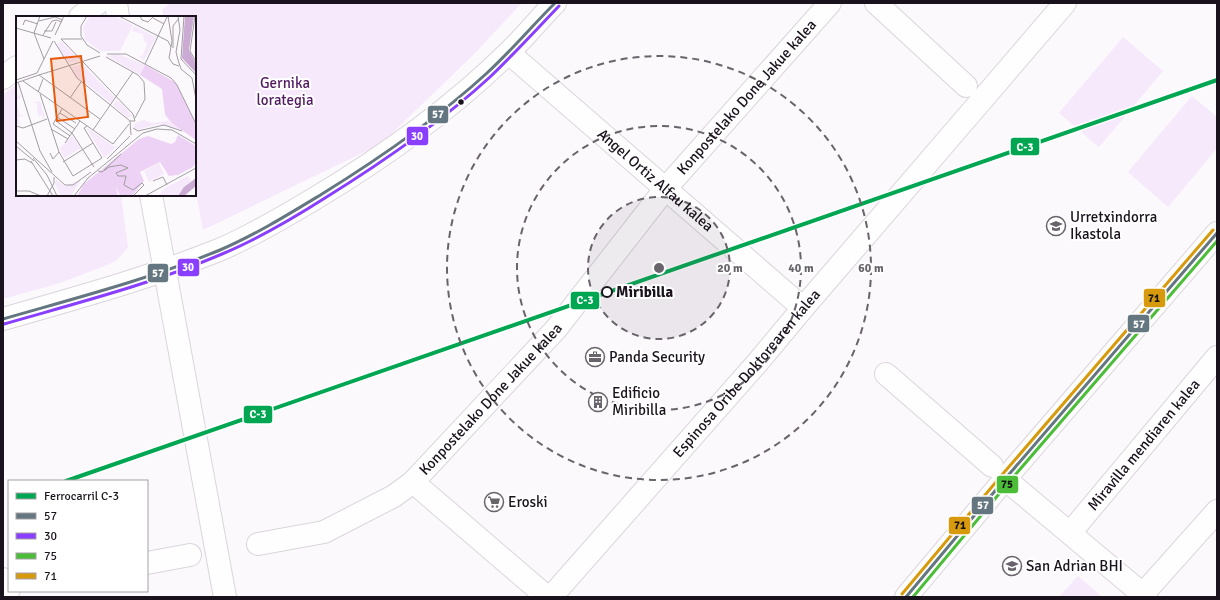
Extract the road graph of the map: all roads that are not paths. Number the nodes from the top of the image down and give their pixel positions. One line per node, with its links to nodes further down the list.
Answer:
1 (98, 3): 7 (street)
2 (116, 3): 8 (street)
3 (555, 3): 9 (street)
4 (830, 3): 13 (street, Konpostelako Done Jakue kalea)
5 (876, 3): 12 (street)
6 (1065, 3): 17 (street, Espinosa Oribe Doktorearen kalea)
7 (81, 16)
8 (118, 16)
9 (509, 53): 13 (street, Angel Ortiz Alfau kalea); 16 (street)
10 (16, 68): 11 (street)
11 (3, 78)
12 (966, 86)
13 (666, 188): 17 (street, Angel Ortiz Alfau kalea); 23 (street, Konpostelako Done Jakue kalea)
14 (151, 196): 16 (street)
15 (1216, 234): 21 (street)
16 (165, 270): 18 (street); 33 (street)
17 (803, 308): 35 (street, Espinosa Oribe Doktorearen kalea)
18 (3, 319)
19 (1217, 357): 26 (street, Miravilla mendiaren kalea)
20 (886, 374): 22 (street)
21 (1026, 455): 22 (street); 24 (street)
22 (998, 473): 24 (street); 36 (street)
23 (413, 482): 27 (street, Konpostelako Done Jakue kalea); 34 (street)
24 (1027, 498): 26 (street)
25 (1217, 511): 32 (street)
26 (1070, 533): 32 (street)
27 (258, 544)
28 (190, 555): 29 (street)
29 (148, 563)
30 (3, 579): 31 (street)
31 (8, 588)
32 (1144, 596)
33 (225, 597)
34 (547, 597)
35 (551, 597)
36 (906, 597)

